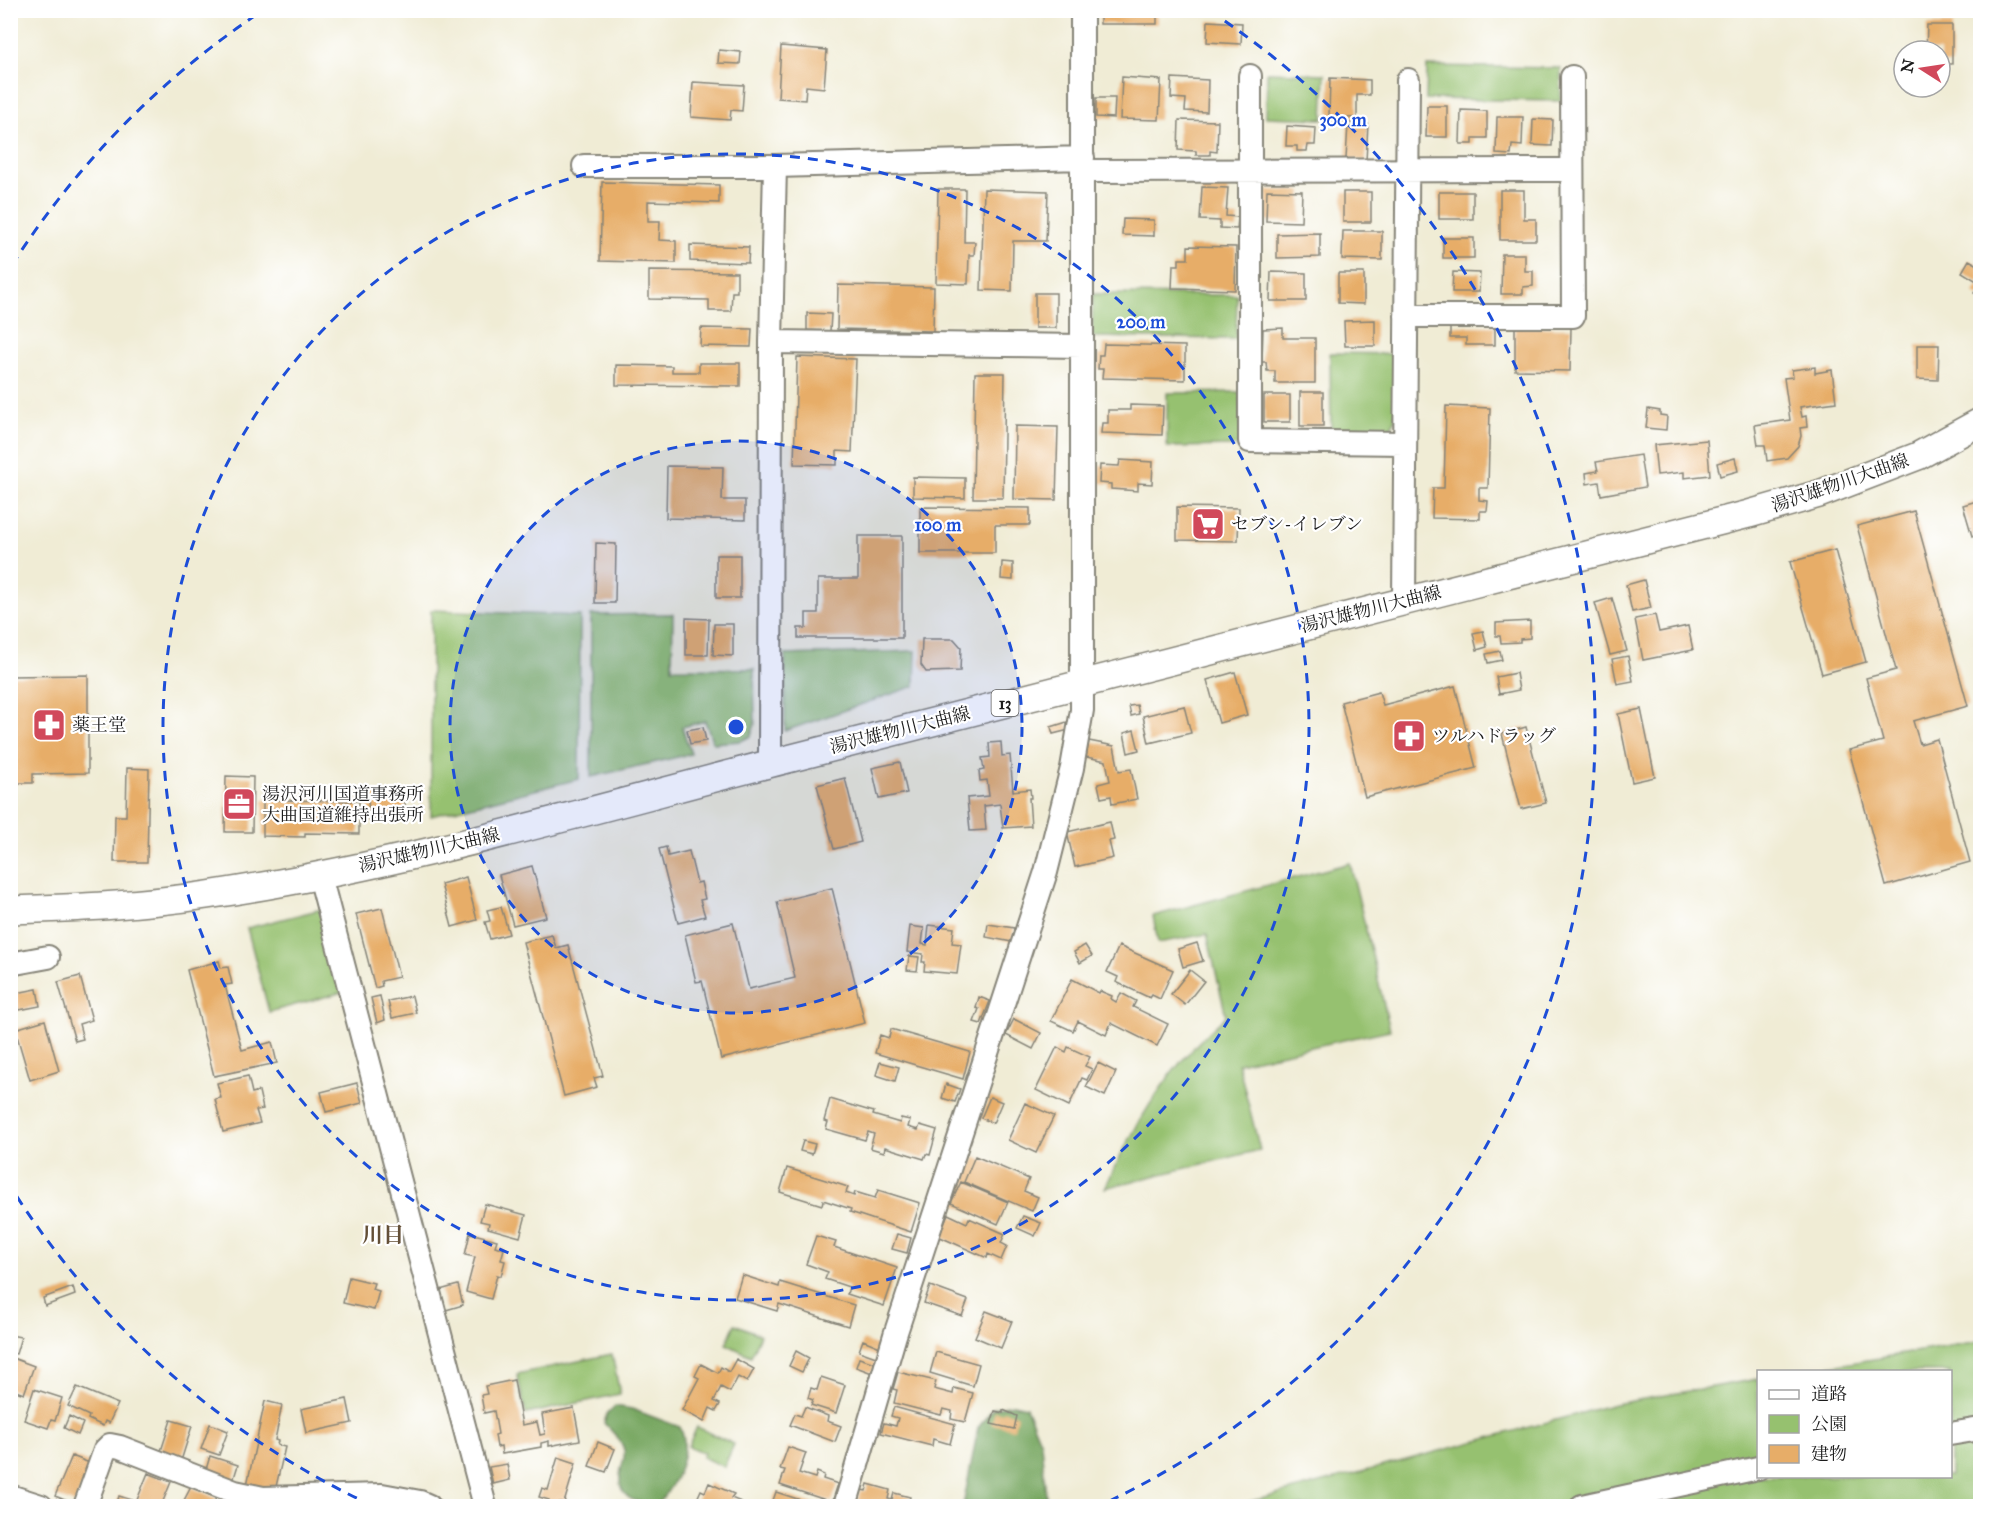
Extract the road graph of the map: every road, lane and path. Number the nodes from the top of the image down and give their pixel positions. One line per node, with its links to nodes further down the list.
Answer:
1 (1082, 10): 5 (street)
2 (1250, 76): 10 (street)
3 (1572, 77): 9 (street)
4 (1408, 80): 8 (street)
5 (1083, 165): 7 (street); 10 (street); 13 (street)
6 (584, 166): 7 (street)
7 (775, 166): 12 (street)
8 (1407, 170): 9 (street); 10 (street); 11 (street)
9 (1572, 170): 11 (street)
10 (1250, 171): 15 (street)
11 (1406, 316): 15 (street)
12 (771, 342): 13 (street); 18 (street)
13 (1082, 346): 17 (street)
14 (1980, 422): 16 (main road, 湯沢雄物川大曲線 / 13)
15 (1405, 443): 16 (street)
16 (1404, 600): 17 (main road, 湯沢雄物川大曲線 / 13)
17 (1082, 684): 18 (main road, 湯沢雄物川大曲線 / 13); 31 (street)
18 (770, 764): 19 (main road, 湯沢雄物川大曲線 / 13)
19 (320, 876): 20 (main road, 湯沢雄物川大曲線 / 13); 30 (street)
20 (10, 910)
21 (48, 957): 22 (street)
22 (10, 964)
23 (1980, 1429): 24 (street)
24 (1952, 1434)
25 (1757, 1468): 32 (street)
26 (10, 1496): 27 (street)
27 (41, 1506)
28 (85, 1506): 29 (street)
29 (429, 1506)
30 (485, 1506)
31 (845, 1506)
32 (1582, 1506)

